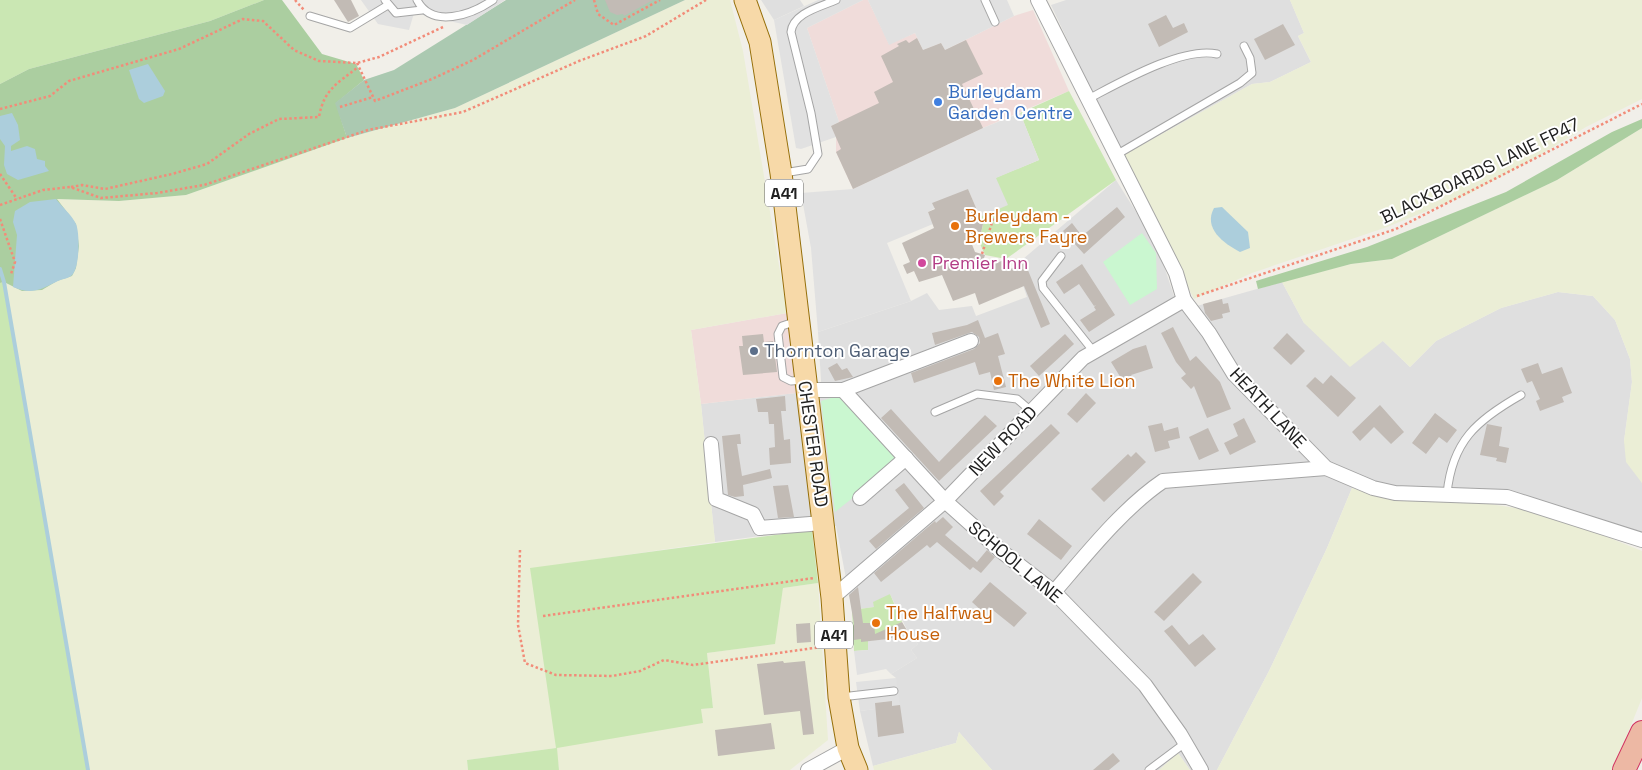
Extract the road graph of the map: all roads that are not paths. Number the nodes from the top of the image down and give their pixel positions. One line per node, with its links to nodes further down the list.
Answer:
1 (417, 0): 8 (lane)
2 (493, 0): 8 (lane)
3 (745, 0): 15 (main road, CHESTER ROAD / A41)
4 (836, 0): 15 (lane)
5 (985, 0): 10 (lane)
6 (1038, 0): 13 (street, HEATH LANE)
7 (387, 3): 8 (lane); 9 (lane)
8 (422, 10)
9 (310, 16)
10 (995, 22)
11 (1244, 46): 14 (lane)
12 (1216, 54): 13 (lane)
13 (1088, 99): 14 (street, HEATH LANE)
14 (1116, 155): 17 (street, HEATH LANE)
15 (781, 174): 20 (main road, CHESTER ROAD / A41)
16 (1061, 256): 19 (lane)
17 (1184, 300): 19 (street, NEW ROAD); 27 (street, HEATH LANE)
18 (971, 341): 21 (street, CHESTER ROAD)
19 (1094, 352): 23 (street, NEW ROAD)
20 (805, 385): 21 (street); 31 (main road, CHESTER ROAD / A41)
21 (842, 390): 26 (street, SCHOOL LANE)
22 (1521, 395): 28 (lane)
23 (1032, 411): 24 (lane); 30 (street, NEW ROAD)
24 (935, 412)
25 (711, 444): 31 (street)
26 (906, 458): 29 (street); 30 (street, SCHOOL LANE)
27 (1326, 468): 28 (street, HEATH LANE); 33 (street)
28 (1447, 494): 32 (street, HEATH LANE)
29 (860, 498)
30 (945, 501): 33 (street, SCHOOL LANE); 34 (street, NEW ROAD)
31 (824, 523): 34 (main road, CHESTER ROAD / A41)
32 (1642, 540)
33 (1054, 592): 38 (street, SCHOOL LANE)
34 (832, 598): 36 (main road, CHESTER ROAD / A41)
35 (894, 691): 36 (lane)
36 (839, 697): 39 (main road, CHESTER ROAD / A41)
37 (1642, 732): 44 (highway)
38 (1185, 743): 42 (lane); 43 (street, SCHOOL LANE)
39 (848, 748): 40 (street); 41 (main road, CHESTER ROAD / A41)
40 (808, 770)
41 (857, 770)
42 (1149, 770)
43 (1200, 770)
44 (1624, 770)

